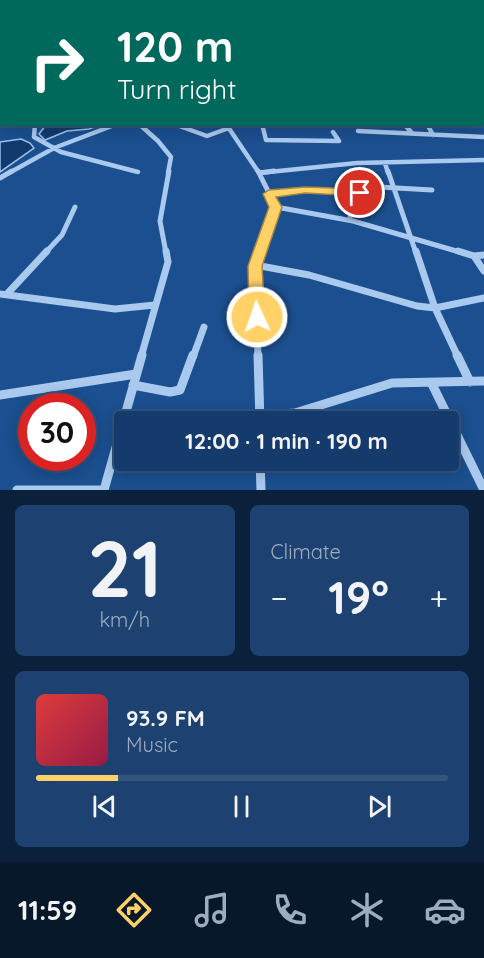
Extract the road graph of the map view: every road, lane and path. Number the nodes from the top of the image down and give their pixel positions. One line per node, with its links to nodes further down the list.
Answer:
1 (34, 126): 14 (street)
2 (112, 126): 14 (street)
3 (141, 126): 34 (street)
4 (180, 126): 5 (street)
5 (227, 126): 18 (street)
6 (262, 126): 10 (street)
7 (406, 126): 11 (street)
8 (428, 126): 12 (street)
9 (358, 131): 11 (street)
10 (333, 132)
11 (412, 133): 12 (street)
12 (433, 135): 13 (street)
13 (484, 137)
14 (54, 148): 17 (street); 19 (street)
15 (484, 160): 16 (street)
16 (385, 163): 18 (street); 20 (street)
17 (138, 172)
18 (259, 173): 23 (street)
19 (0, 178)
20 (395, 188): 21 (street); 22 (street); 27 (street)
21 (432, 190)
22 (352, 192): 23 (street); 26 (street)
23 (269, 194): 25 (street)
24 (75, 207): 32 (street)
25 (276, 207): 26 (street); 30 (street)
26 (350, 220): 27 (street)
27 (412, 238): 29 (street); 35 (street)
28 (484, 255): 29 (street)
29 (474, 256): 31 (street)
30 (255, 266): 35 (street); 44 (street)
31 (484, 271)
32 (3, 294): 34 (street)
33 (484, 298): 35 (street)
34 (155, 305): 37 (street)
35 (435, 308): 39 (street)
36 (204, 327): 41 (street)
37 (136, 374): 41 (street); 42 (street)
38 (484, 381): 39 (street)
39 (470, 382): 40 (street)
40 (432, 384): 45 (street); 51 (street)
41 (133, 386): 43 (street)
42 (0, 395)
43 (125, 411)
44 (260, 411)
45 (301, 411)
46 (114, 452): 49 (street)
47 (260, 471): 50 (street)
48 (17, 490): 49 (street)
49 (104, 490)
50 (261, 490)
51 (484, 490)

